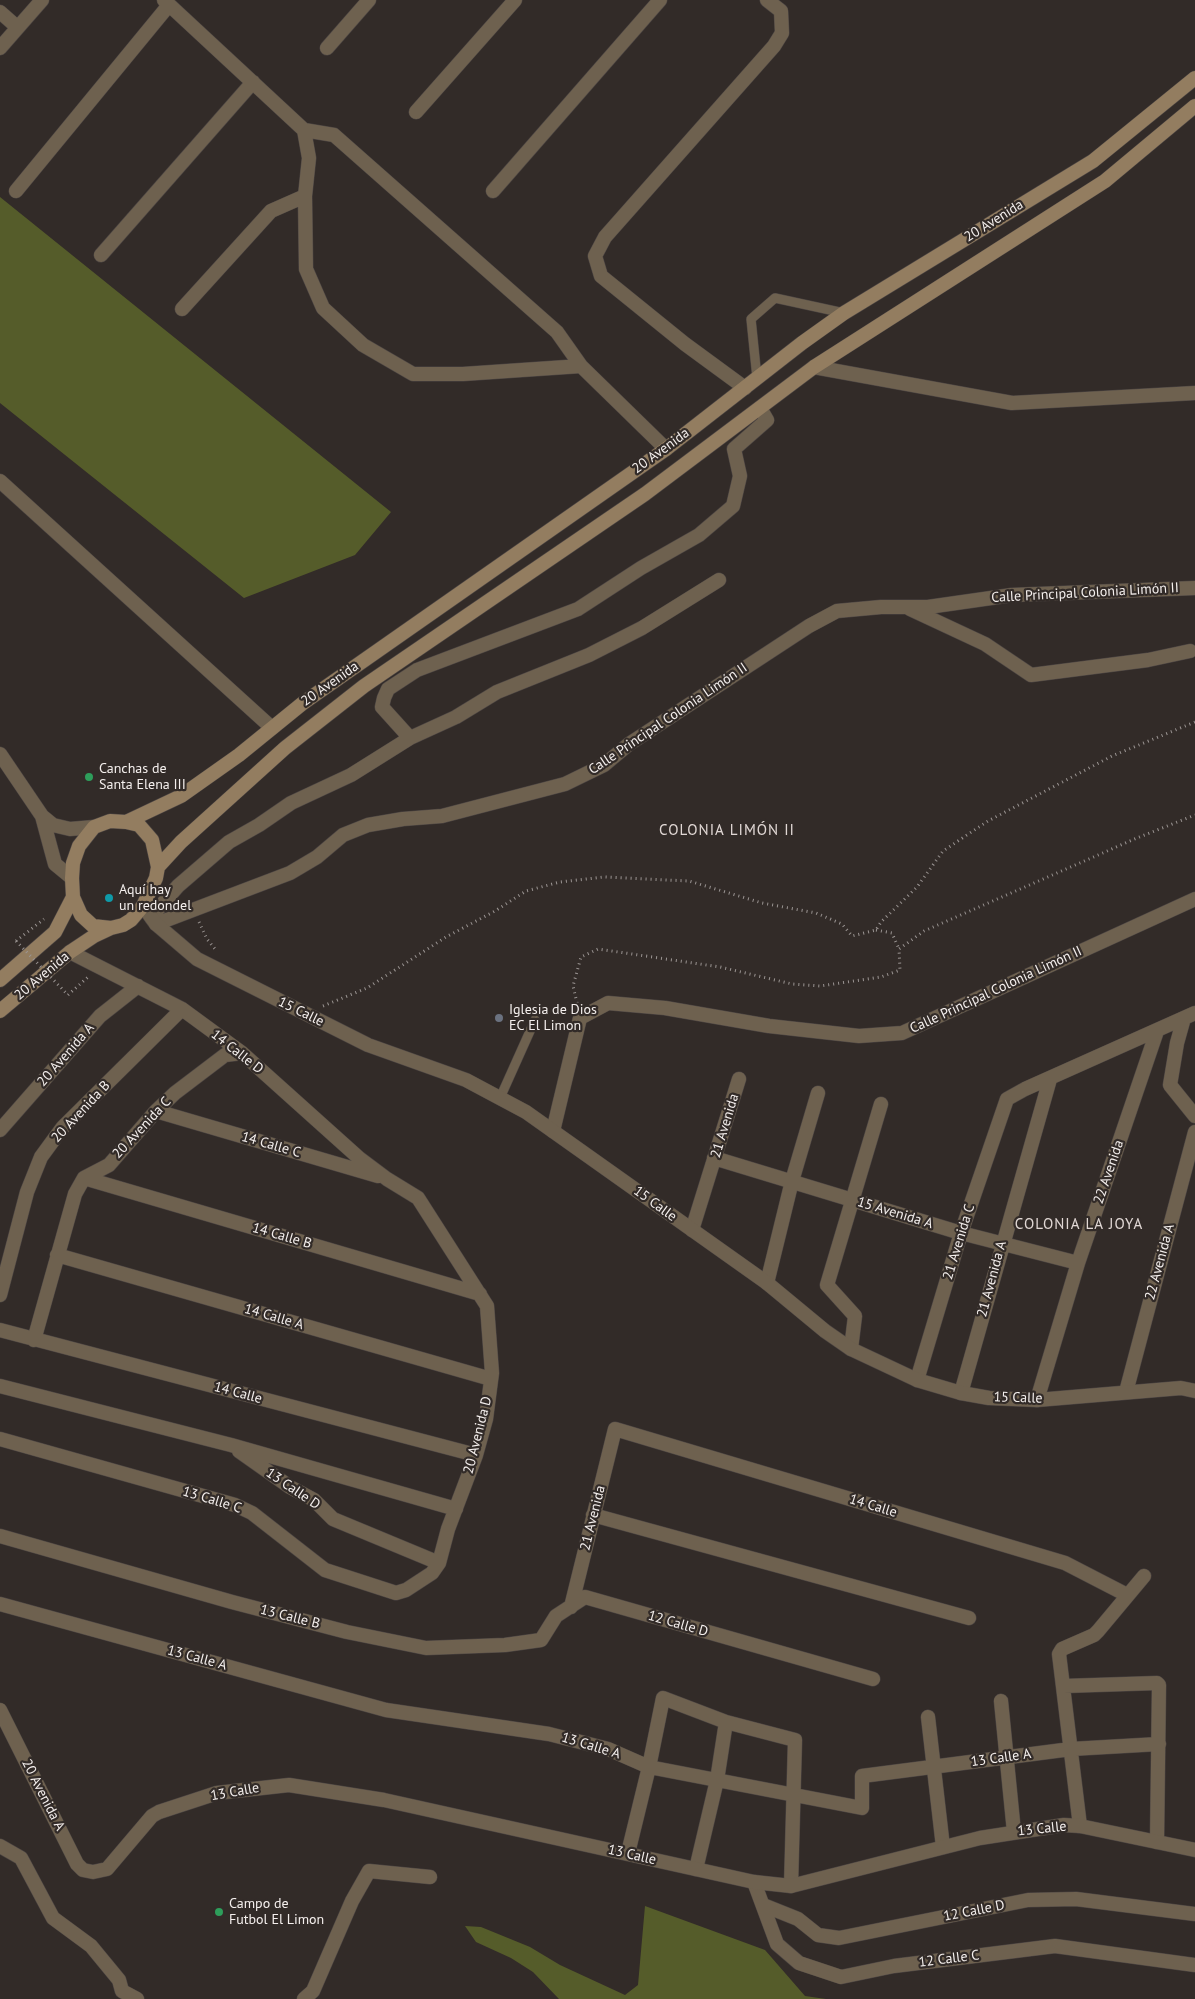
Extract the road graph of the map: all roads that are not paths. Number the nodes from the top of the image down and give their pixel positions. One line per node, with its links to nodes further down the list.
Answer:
1 (42, 0): 8 (street)
2 (369, 0): 10 (street)
3 (515, 0): 14 (street)
4 (660, 0): 17 (street)
5 (767, 0): 25 (street)
6 (166, 3): 12 (street); 16 (street)
7 (0, 12): 8 (street)
8 (17, 27): 9 (street)
9 (0, 48)
10 (327, 48)
11 (1195, 78): 21 (main road, 20 Avenida)
12 (252, 82): 15 (street); 19 (street)
13 (1195, 106): 23 (main road, 20 Avenida)
14 (416, 112)
15 (304, 130): 18 (street); 22 (street)
16 (16, 191)
17 (494, 191)
18 (305, 196): 20 (street); 22 (street)
19 (101, 255)
20 (182, 309)
21 (844, 313): 24 (main road, 20 Avenida); 24 (lane)
22 (581, 366): 28 (street)
23 (814, 367): 26 (street); 27 (main road, 20 Avenida)
24 (757, 378): 25 (main road, 20 Avenida)
25 (745, 388): 28 (main road, 20 Avenida)
26 (1195, 392)
27 (760, 408): 35 (street); 40 (main road, 20 Avenida)
28 (666, 448): 34 (main road, 20 Avenida)
29 (0, 481): 34 (street)
30 (719, 580): 35 (street)
31 (1195, 588): 32 (street, Calle Principal Colonia Limón II)
32 (907, 607): 33 (street); 44 (street, Calle Principal Colonia Limón II)
33 (1190, 651)
34 (272, 728): 38 (main road, 20 Avenida)
35 (410, 738): 44 (street)
36 (0, 754): 37 (street)
37 (42, 816): 39 (street); 41 (street)
38 (126, 822): 39 (main road); 40 (main road)
39 (94, 827): 41 (main road)
40 (158, 867): 44 (main road)
41 (72, 878): 42 (main road)
42 (73, 896): 45 (main road); 47 (main road)
43 (1195, 899): 63 (street, Calle Principal Colonia Limón II)
44 (150, 916): 45 (main road); 58 (street, 15 Calle)
45 (111, 928): 46 (main road, 20 Avenida)
46 (70, 952): 48 (street, 14 Calle D); 50 (main road, 20 Avenida)
47 (0, 980)
48 (138, 986): 49 (street, 14 Calle D); 62 (street, 20 Avenida A)
49 (182, 1010): 54 (street, 14 Calle D); 76 (street, 20 Avenida B)
50 (0, 1011)
51 (1190, 1015): 53 (street); 61 (street)
52 (536, 1020): 58 (lane)
53 (1157, 1031): 56 (street); 74 (street, 22 Avenida)
54 (242, 1054): 60 (street, 20 Avenida C); 67 (street, 14 Calle D)
55 (739, 1078): 65 (street, 21 Avenida)
56 (1050, 1079): 71 (street, 21 Avenida C); 72 (street, 21 Avenida A)
57 (818, 1093): 68 (street)
58 (500, 1098): 63 (street, 15 Calle)
59 (881, 1104): 69 (street)
60 (156, 1111): 66 (street, 20 Avenida C); 67 (street, 14 Calle C)
61 (1195, 1116)
62 (0, 1130)
63 (553, 1131): 70 (street, 15 Calle)
64 (1195, 1132): 85 (street, 22 Avenida A)
65 (714, 1158): 68 (street, 15 Avenida A); 70 (street, 21 Avenida)
66 (84, 1178): 73 (street); 77 (street, 14 Calle B)
67 (387, 1179): 77 (street, 20 Avenida D)
68 (792, 1181): 69 (street, 15 Avenida A); 75 (street)
69 (851, 1199): 71 (street, 15 Avenida A); 80 (street)
70 (692, 1230): 75 (street, 15 Calle)
71 (961, 1233): 72 (street, 15 Avenida A); 82 (street, 21 Avenida C)
72 (1002, 1245): 74 (street, 15 Avenida A); 86 (street, 21 Avenida A)
73 (57, 1255): 79 (street); 81 (street, 14 Calle A)
74 (1078, 1263): 87 (street, 22 Avenida)
75 (767, 1283): 80 (street, 15 Calle)
76 (1, 1288)
77 (480, 1294): 81 (street, 20 Avenida D)
78 (0, 1330): 79 (street, 14 Calle)
79 (34, 1340): 91 (street, 14 Calle)
80 (851, 1349): 82 (street, 15 Calle)
81 (491, 1379): 91 (street, 20 Avenida D)
82 (917, 1380): 86 (street, 15 Calle)
83 (0, 1386): 90 (street, 13 Calle D)
84 (1195, 1391): 85 (street, 15 Calle)
85 (1126, 1392): 87 (street, 15 Calle)
86 (961, 1393): 87 (street, 15 Calle)
87 (1037, 1400)
88 (615, 1429): 93 (street, 21 Avenida); 97 (street, 14 Calle)
89 (0, 1439): 95 (street, 13 Calle C)
90 (231, 1445): 92 (street, 13 Calle D); 95 (street, 13 Calle D)
91 (476, 1455): 92 (street, 20 Avenida D)
92 (456, 1509): 95 (street, 20 Avenida D)
93 (593, 1516): 99 (street, 21 Avenida); 100 (street)
94 (0, 1536): 99 (street, 13 Calle B)
95 (435, 1568)
96 (1144, 1576): 97 (street)
97 (1127, 1595): 102 (street)
98 (0, 1604): 110 (street, 13 Calle A)
99 (571, 1607): 101 (street, 12 Calle D)
100 (969, 1618)
101 (873, 1680)
102 (1064, 1686): 107 (street); 108 (street)
103 (1001, 1701): 109 (street)
104 (0, 1710): 122 (street, 20 Avenida A)
105 (928, 1717): 111 (street)
106 (726, 1722): 110 (street); 112 (street); 113 (street)
107 (1159, 1744): 108 (street, 13 Calle A); 116 (street)
108 (1071, 1749): 109 (street, 13 Calle A); 114 (street)
109 (1006, 1756): 111 (street, 13 Calle A); 115 (street)
110 (649, 1767): 112 (street, 13 Calle A); 120 (street)
111 (935, 1767): 113 (street, 13 Calle A); 118 (street)
112 (717, 1780): 113 (street, 13 Calle A); 121 (street)
113 (792, 1795): 125 (street)
114 (1080, 1826): 115 (street, 13 Calle); 116 (street, 13 Calle)
115 (1014, 1832): 118 (street, 13 Calle)
116 (1157, 1842): 119 (street, 13 Calle)
117 (0, 1846): 129 (street)
118 (943, 1847): 125 (street, 13 Calle)
119 (1195, 1850)
120 (628, 1853): 121 (street, 13 Calle); 122 (street, 13 Calle)
121 (696, 1869): 124 (street, 13 Calle)
122 (93, 1872)
123 (430, 1877): 130 (street)
124 (754, 1882): 125 (street, 13 Calle); 126 (street, 12 Calle C)
125 (791, 1886)
126 (763, 1905): 127 (street, 12 Calle D); 128 (street, 12 Calle C)
127 (1195, 1914)
128 (1195, 1965)
129 (137, 1999)
130 (304, 1999)

